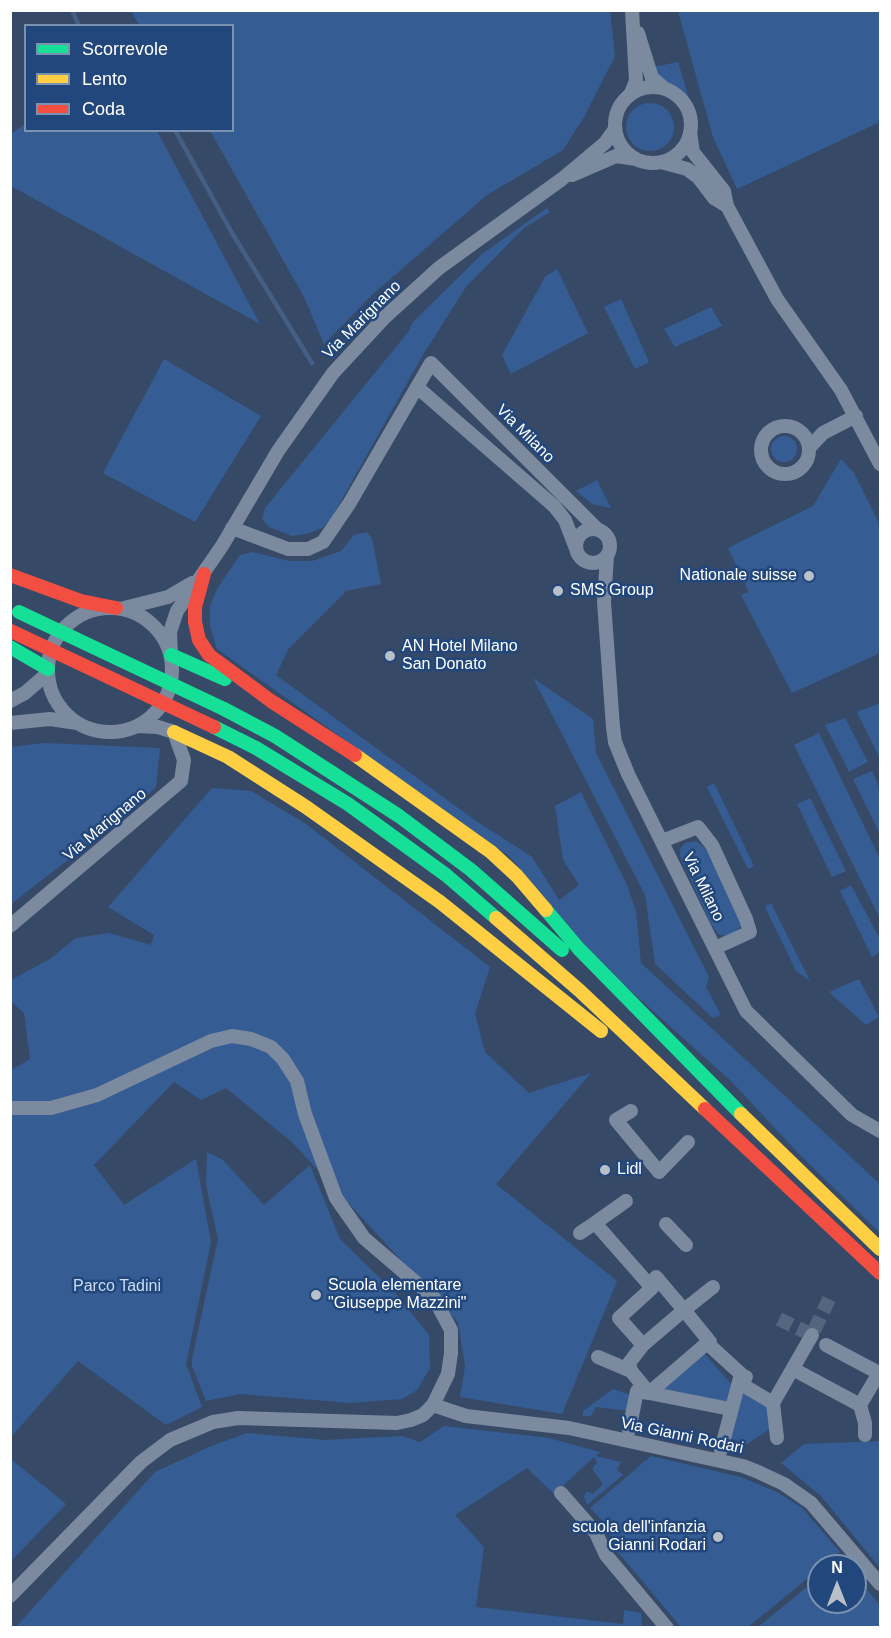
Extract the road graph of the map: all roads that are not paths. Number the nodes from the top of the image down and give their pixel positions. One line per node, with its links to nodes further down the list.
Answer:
1 (632, 14): 2 (street); 3 (street)
2 (664, 88): 3 (street); 5 (street)
3 (631, 93): 4 (street)
4 (615, 129): 6 (street); 8 (street, Via Marignano)
5 (690, 132): 7 (street); 9 (street)
6 (636, 159): 7 (street); 8 (street, Via Marignano)
7 (660, 162): 9 (street)
8 (562, 179): 16 (street, Via Marignano)
9 (727, 206): 11 (street)
10 (417, 387): 16 (street); 17 (street, Via Milano); 18 (street, Via Milano)
11 (856, 416): 12 (street); 15 (street)
12 (833, 426): 13 (street); 14 (street)
13 (795, 428): 14 (street); 14 (street)
14 (810, 448)
15 (880, 464)
16 (232, 528): 21 (street, Via Marignano)
17 (597, 529): 18 (street); 19 (street, Via Milano)
18 (575, 546): 20 (street, Via Milano)
19 (607, 556): 20 (street); 23 (street)
20 (587, 562): 23 (street, Via Milano)
21 (204, 574): 24 (street, Via Marignano); 28 (street, Via Marignano); 31 (highway)
22 (10, 575): 24 (highway)
23 (604, 602): 36 (street, Via Milano)
24 (116, 608): 28 (street); 29 (street)
25 (15, 610): 39 (highway, bridge)
26 (11, 631): 44 (highway, bridge)
27 (10, 647): 29 (highway)
28 (171, 655): 31 (highway); 34 (street)
29 (48, 671): 30 (street); 33 (street)
30 (10, 701)
31 (271, 701): 39 (highway)
32 (10, 723): 33 (street)
33 (81, 725): 34 (street)
34 (136, 726): 35 (street)
35 (174, 732): 37 (street, Via Marignano); 44 (highway)
36 (662, 841): 38 (street, Via Milano); 38 (street, Via Milano)
37 (10, 926)
38 (715, 948): 42 (street, Via Milano)
39 (683, 1057): 50 (highway)
40 (10, 1108): 65 (street)
41 (631, 1111): 43 (street)
42 (880, 1131)
43 (688, 1142)
44 (760, 1162): 51 (highway)
45 (626, 1201): 46 (street)
46 (595, 1224): 48 (street); 52 (street)
47 (666, 1224): 49 (street)
48 (580, 1233)
49 (686, 1245)
50 (880, 1250)
51 (880, 1273)
52 (656, 1283): 54 (street); 57 (street)
53 (713, 1287): 54 (street)
54 (684, 1311): 56 (street); 57 (street)
55 (812, 1335): 60 (street)
56 (707, 1343): 62 (street); 63 (street)
57 (643, 1345): 61 (street)
58 (826, 1345): 66 (street)
59 (598, 1357): 61 (street)
60 (793, 1369): 64 (street); 66 (street)
61 (631, 1371): 63 (street)
62 (741, 1374): 64 (street); 67 (street)
63 (649, 1393): 67 (street); 68 (street)
64 (773, 1403): 70 (street)
65 (433, 1405): 73 (street, Via Gianni Rodari); 74 (street)
66 (860, 1405): 69 (street)
67 (730, 1409): 71 (street)
68 (629, 1430)
69 (865, 1435)
70 (777, 1438)
71 (721, 1450)
72 (561, 1493): 75 (street)
73 (880, 1584)
74 (10, 1596)
75 (667, 1628)

